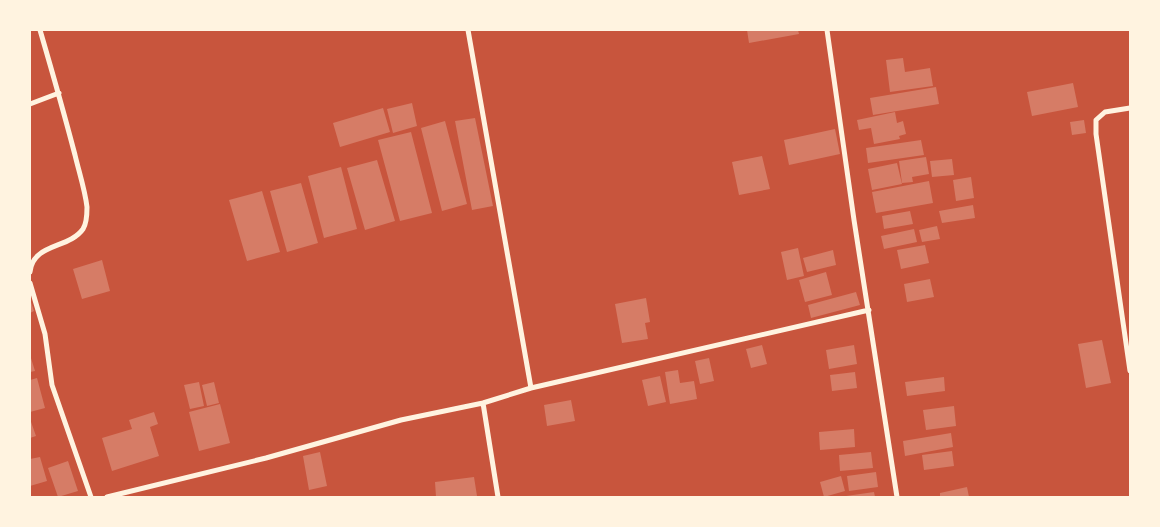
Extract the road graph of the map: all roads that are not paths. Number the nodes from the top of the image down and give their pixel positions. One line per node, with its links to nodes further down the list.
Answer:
1 (40, 30): 4 (street)
2 (468, 30): 11 (street)
3 (828, 30): 9 (street)
4 (59, 93): 5 (street); 7 (street)
5 (30, 104)
6 (1130, 108): 10 (street)
7 (30, 272)
8 (30, 283): 14 (street)
9 (869, 310): 11 (street); 17 (street)
10 (1130, 371)
11 (531, 388): 12 (street)
12 (484, 403): 13 (street); 16 (street)
13 (115, 496): 15 (street)
14 (92, 497)
15 (107, 497)
16 (498, 497)
17 (897, 497)

